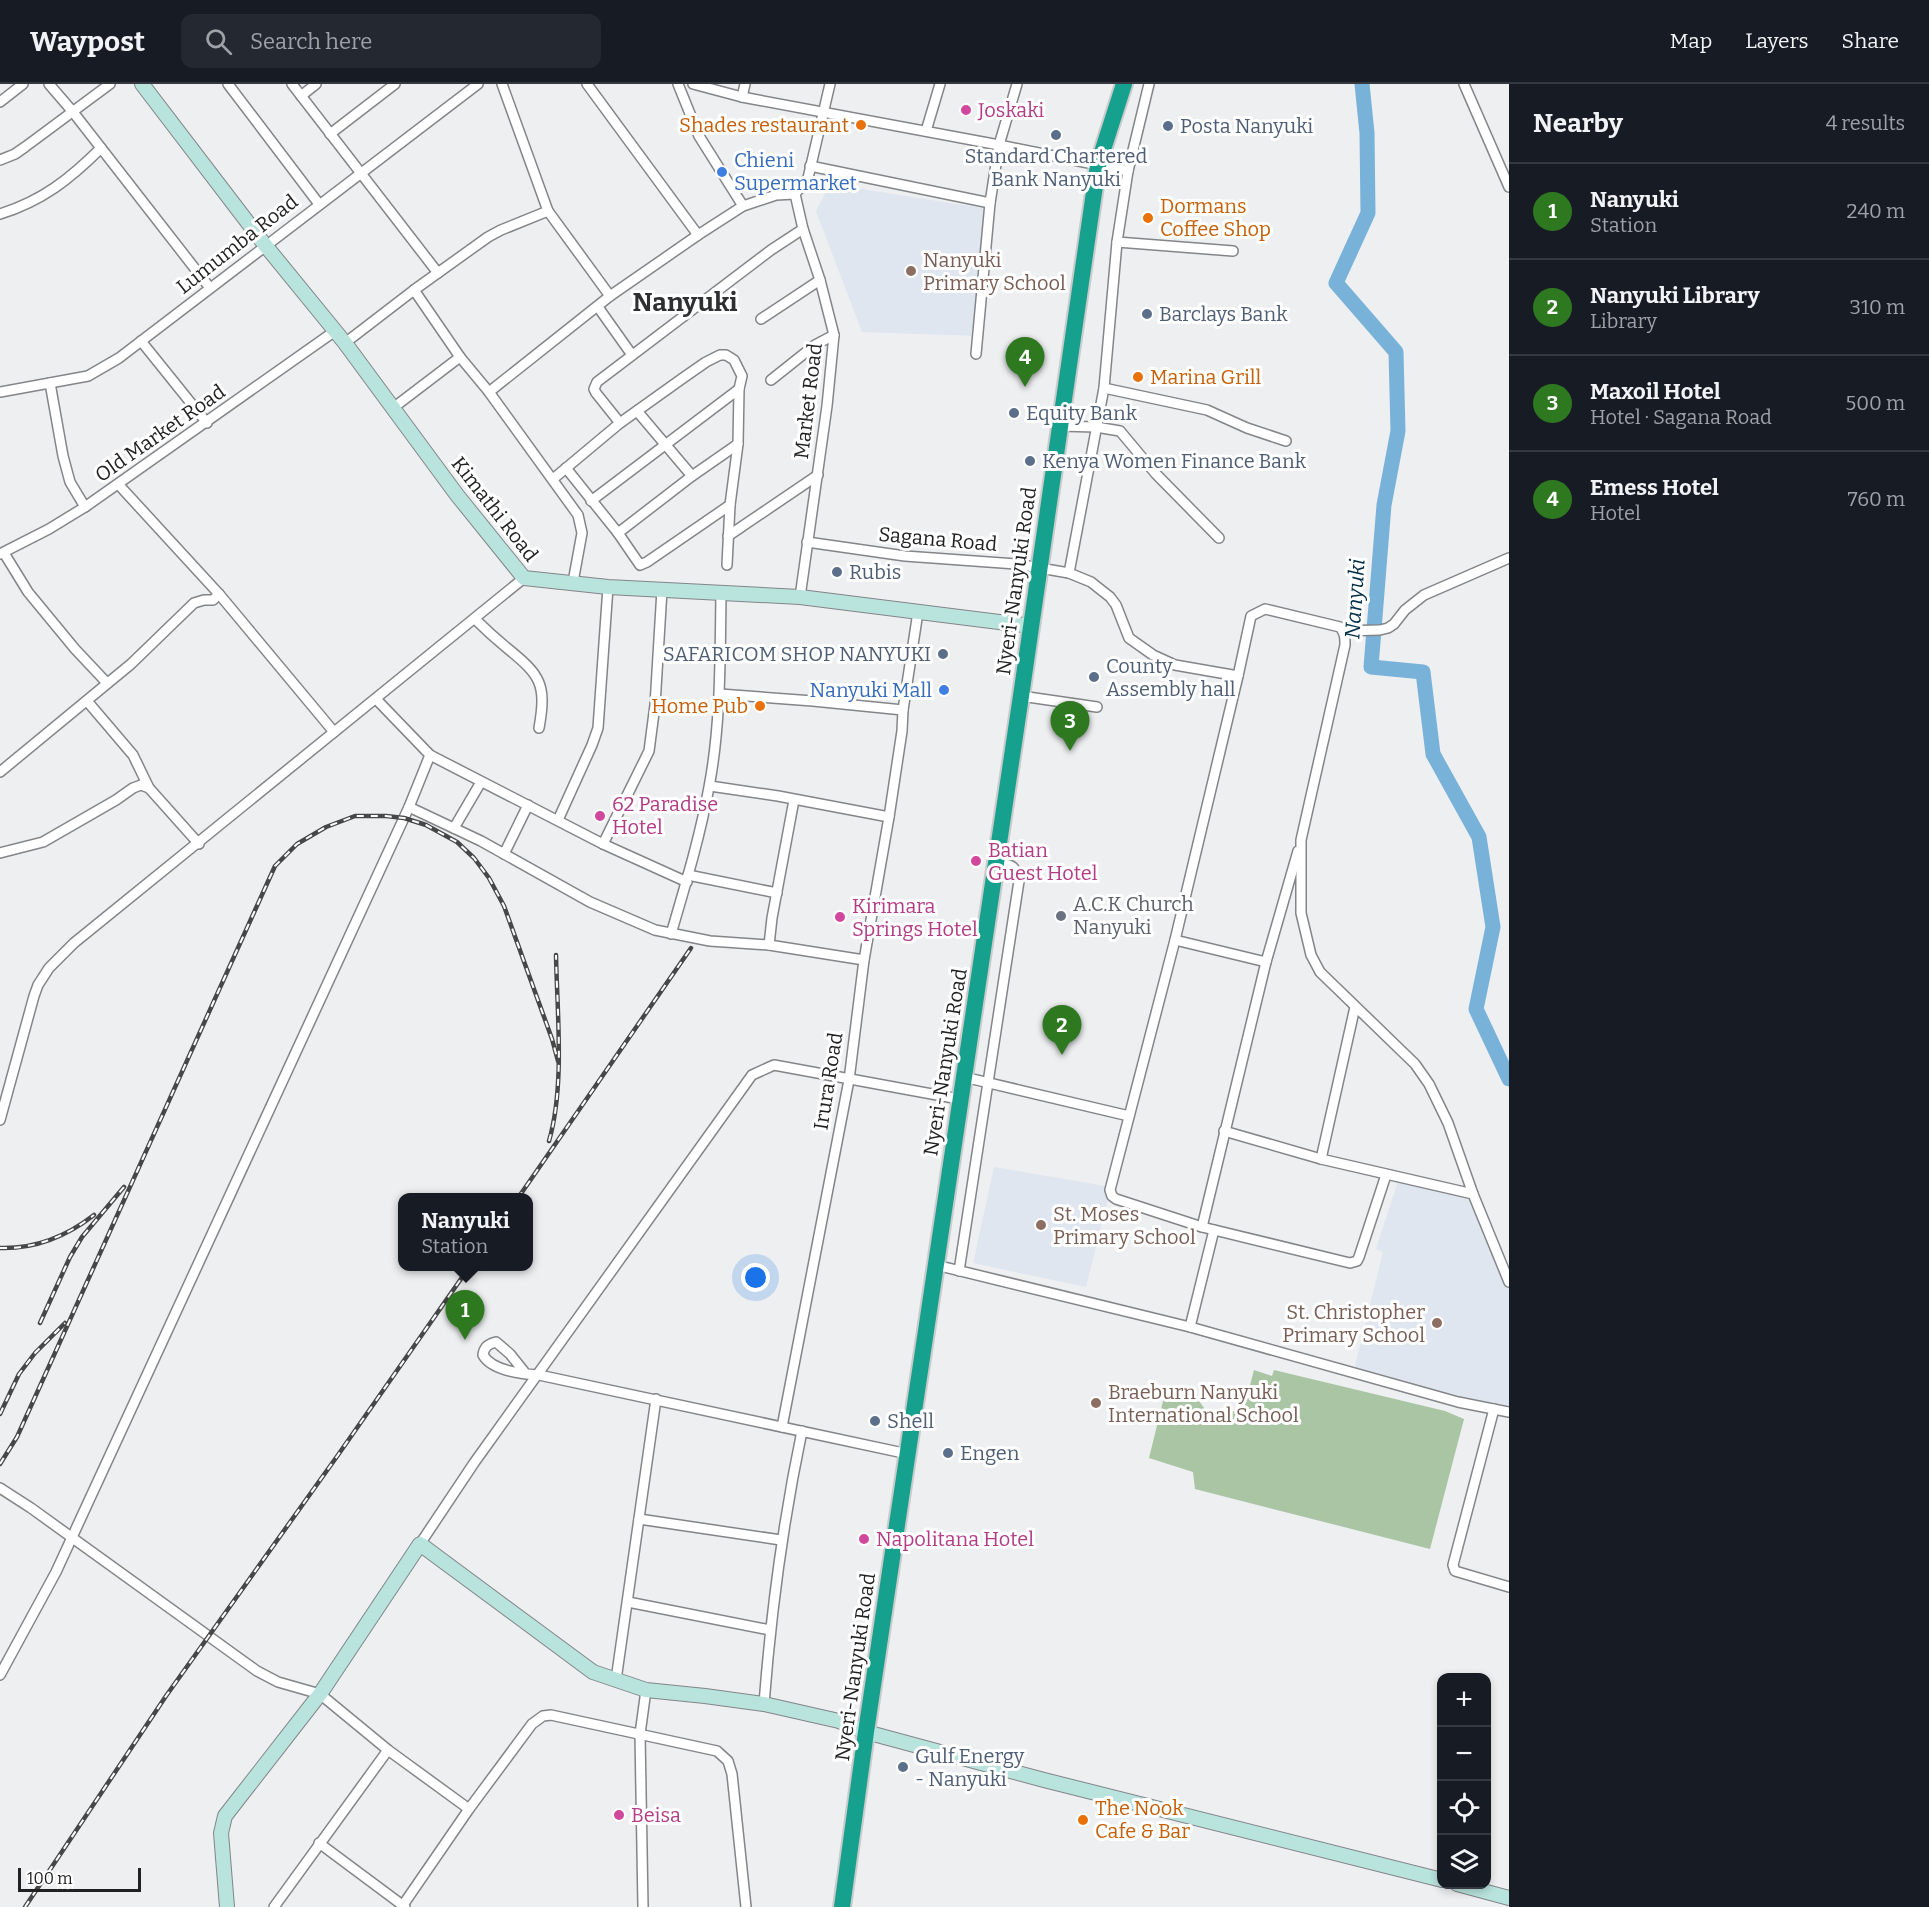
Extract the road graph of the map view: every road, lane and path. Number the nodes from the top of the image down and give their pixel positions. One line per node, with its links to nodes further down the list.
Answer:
1 (23, 84): 23 (street)
2 (49, 84): 25 (street)
3 (110, 84): 25 (street)
4 (142, 84): 45 (street, Kimathi Road)
5 (228, 84): 38 (street)
6 (292, 84): 21 (street)
7 (316, 84): 21 (street)
8 (395, 84): 27 (street)
9 (478, 84): 34 (street, Lumumba Road)
10 (502, 84): 40 (street)
11 (587, 84): 43 (street)
12 (678, 84): 39 (street)
13 (693, 84): 22 (street)
14 (745, 84): 22 (street)
15 (830, 84): 24 (street)
16 (940, 84): 26 (street)
17 (1017, 84): 28 (street)
18 (1124, 84): 31 (highway, Nyeri-Nanyuki Road)
19 (1149, 84): 33 (street)
20 (1464, 84): 35 (street)
21 (301, 96): 27 (street)
22 (741, 97): 24 (street)
23 (0, 102)
24 (823, 111): 26 (street); 32 (street)
25 (73, 112): 29 (street); 30 (street)
26 (926, 131): 28 (street)
27 (330, 134): 34 (street)
28 (999, 145): 31 (street); 37 (street)
29 (101, 148): 41 (street); 49 (street)
30 (0, 160)
31 (1098, 165): 33 (street); 71 (highway, Nyeri-Nanyuki Road)
32 (810, 166): 36 (street); 37 (street)
33 (1128, 171): 44 (street)
34 (360, 173): 38 (street, Lumumba Road); 47 (street)
35 (1509, 187)
36 (795, 194): 39 (street); 42 (street, Market Road)
37 (990, 203): 58 (street)
38 (319, 204): 45 (street, Lumumba Road)
39 (743, 206): 43 (street)
40 (548, 211): 47 (street); 51 (street)
41 (0, 214)
42 (803, 229): 48 (street, Market Road); 59 (street)
43 (698, 235): 51 (street)
44 (1117, 242): 46 (street); 63 (street)
45 (265, 245): 49 (street, Lumumba Road); 54 (street, Kimathi Road)
46 (1233, 251)
47 (438, 273): 50 (street)
48 (820, 280): 53 (street); 55 (street, Market Road)
49 (210, 288): 56 (street, Lumumba Road)
50 (414, 290): 57 (street); 60 (street)
51 (610, 296): 52 (street)
52 (598, 307): 59 (street); 66 (street)
53 (761, 319)
54 (335, 331): 57 (street, Kimathi Road); 69 (street, Old Market Road)
55 (834, 335): 61 (street); 77 (street, Market Road)
56 (141, 341): 62 (street, Lumumba Road); 69 (street)
57 (345, 343): 67 (street, Kimathi Road)
58 (976, 354)
59 (632, 356): 70 (street)
60 (460, 357): 66 (street); 67 (street)
61 (771, 380)
62 (50, 383): 65 (street, Lumumba Road); 83 (street)
63 (1104, 388): 72 (street); 73 (street)
64 (740, 389): 68 (street); 74 (street); 75 (street)
65 (0, 392)
66 (489, 392): 79 (street)
67 (393, 408): 93 (street, Kimathi Road)
68 (637, 411): 70 (street); 75 (street)
69 (207, 423): 80 (street, Old Market Road)
70 (620, 423): 76 (street)
71 (1060, 426): 72 (street); 91 (highway, Nyeri-Nanyuki Road)
72 (1096, 427): 86 (street); 92 (street)
73 (1286, 441)
74 (738, 444): 78 (street); 82 (street)
75 (665, 446): 78 (street); 81 (street)
76 (566, 468): 79 (street); 81 (street)
77 (818, 475): 85 (street); 87 (street, Market Road)
78 (692, 476): 84 (street)
79 (553, 479): 94 (street)
80 (118, 484): 83 (street, Old Market Road); 97 (street)
81 (591, 501): 84 (street)
82 (730, 505): 84 (street); 85 (street)
83 (85, 507): 88 (street, Old Market Road)
84 (618, 533)
85 (728, 536): 90 (street)
86 (1219, 538)
87 (807, 542): 91 (street, Sagana Road); 99 (street, Market Road)
88 (2, 554): 105 (street)
89 (1509, 558): 102 (street)
90 (727, 565)
91 (1039, 567): 92 (street, Sagana Road); 103 (highway, Nyeri-Nanyuki Road)
92 (1069, 573): 104 (street, Sagana Road)
93 (524, 578): 94 (street, Kimathi Road); 101 (street)
94 (573, 582): 95 (street, Kimathi Road)
95 (608, 587): 96 (street, Kimathi Road); 123 (street)
96 (662, 590): 98 (street, Kimathi Road); 127 (street)
97 (219, 594): 105 (street); 113 (street)
98 (721, 594): 99 (street, Kimathi Road); 106 (street)
99 (800, 597): 100 (street, Kimathi Road)
100 (918, 612): 103 (street, Kimathi Road); 111 (street, Irura Road)
101 (475, 619): 108 (street); 112 (street)
102 (1343, 631): 104 (street); 125 (street)
103 (1030, 634): 107 (highway, Nyeri-Nanyuki Road)
104 (1238, 676): 134 (street)
105 (107, 683): 109 (street)
106 (720, 694): 111 (street); 117 (street)
107 (1021, 696): 110 (street); 130 (highway, Nyeri-Nanyuki Road)
108 (376, 699): 113 (street); 114 (street)
109 (87, 701): 115 (street); 118 (street)
110 (1097, 707)
111 (903, 710): 122 (street, Irura Road)
112 (539, 728)
113 (334, 732): 126 (street)
114 (430, 755): 116 (street); 121 (street)
115 (0, 772)
116 (481, 782): 120 (street); 124 (street)
117 (710, 786): 119 (street); 131 (street)
118 (149, 788): 126 (street); 128 (street)
119 (794, 800): 122 (street); 132 (street)
120 (528, 805): 123 (street); 129 (street)
121 (409, 807): 124 (street); 167 (street)
122 (889, 817): 136 (street, Irura Road)
123 (558, 820): 127 (street)
124 (454, 828): 129 (street)
125 (1301, 840): 137 (street); 138 (street)
126 (199, 844): 144 (street)
127 (603, 844): 131 (street)
128 (0, 853)
129 (504, 854): 133 (street)
130 (995, 862): 139 (highway, Nyeri-Nanyuki Road); 141 (street)
131 (687, 879): 132 (street); 133 (street)
132 (777, 893): 135 (street)
133 (670, 934): 135 (street)
134 (1175, 940): 137 (street); 143 (street)
135 (768, 945): 136 (street)
136 (864, 960): 140 (street, Irura Road)
137 (1266, 962): 145 (street)
138 (1355, 1007): 146 (street); 150 (street)
139 (964, 1077): 141 (street); 142 (highway, Nyeri-Nanyuki Road)
140 (849, 1080): 142 (street); 158 (street); 162 (street, Irura Road)
141 (987, 1083): 143 (street); 149 (street)
142 (959, 1100): 148 (highway, Nyeri-Nanyuki Road)
143 (1129, 1116): 151 (street)
144 (0, 1120)
145 (1224, 1131): 146 (street); 151 (street)
146 (1321, 1159): 147 (street)
147 (1386, 1175): 150 (street); 152 (street)
148 (948, 1179): 149 (street); 153 (highway, Nyeri-Nanyuki Road)
149 (971, 1183): 154 (street)
150 (1473, 1194): 155 (street)
151 (1202, 1227): 152 (street)
152 (1214, 1230): 156 (street)
153 (936, 1265): 154 (street); 164 (highway, Nyeri-Nanyuki Road)
154 (959, 1271): 156 (street)
155 (1509, 1282)
156 (1190, 1327): 160 (street)
157 (526, 1374): 157 (street); 158 (street)
158 (538, 1375): 159 (street); 169 (street)
159 (656, 1399): 162 (street); 166 (street)
160 (1494, 1409): 161 (street); 170 (street)
161 (1509, 1412)
162 (783, 1427): 163 (street)
163 (802, 1431): 164 (street); 168 (street)
164 (908, 1454): 178 (highway, Nyeri-Nanyuki Road)
165 (0, 1488): 167 (street)
166 (639, 1519): 168 (street); 171 (street)
167 (71, 1539): 173 (street); 176 (street)
168 (781, 1540): 172 (street)
169 (420, 1544): 174 (street); 176 (street)
170 (1509, 1587)
171 (628, 1602): 172 (street); 174 (street)
172 (770, 1630): 177 (street)
173 (0, 1675)
174 (616, 1680): 175 (street)
175 (646, 1690): 177 (street); 179 (street)
176 (320, 1694): 180 (street); 187 (street)
177 (764, 1704): 178 (street)
178 (866, 1732): 183 (street); 191 (highway, Nyeri-Nanyuki Road)
179 (640, 1734): 181 (street); 189 (street); 190 (street)
180 (388, 1750): 181 (street); 182 (street)
181 (469, 1809): 186 (street)
182 (319, 1843): 186 (street); 188 (street)
183 (1437, 1880)
184 (1476, 1889): 185 (street)
185 (1509, 1898)
186 (404, 1906)
187 (227, 1907)
188 (274, 1907)
189 (643, 1907)
190 (746, 1907)
191 (842, 1907)

